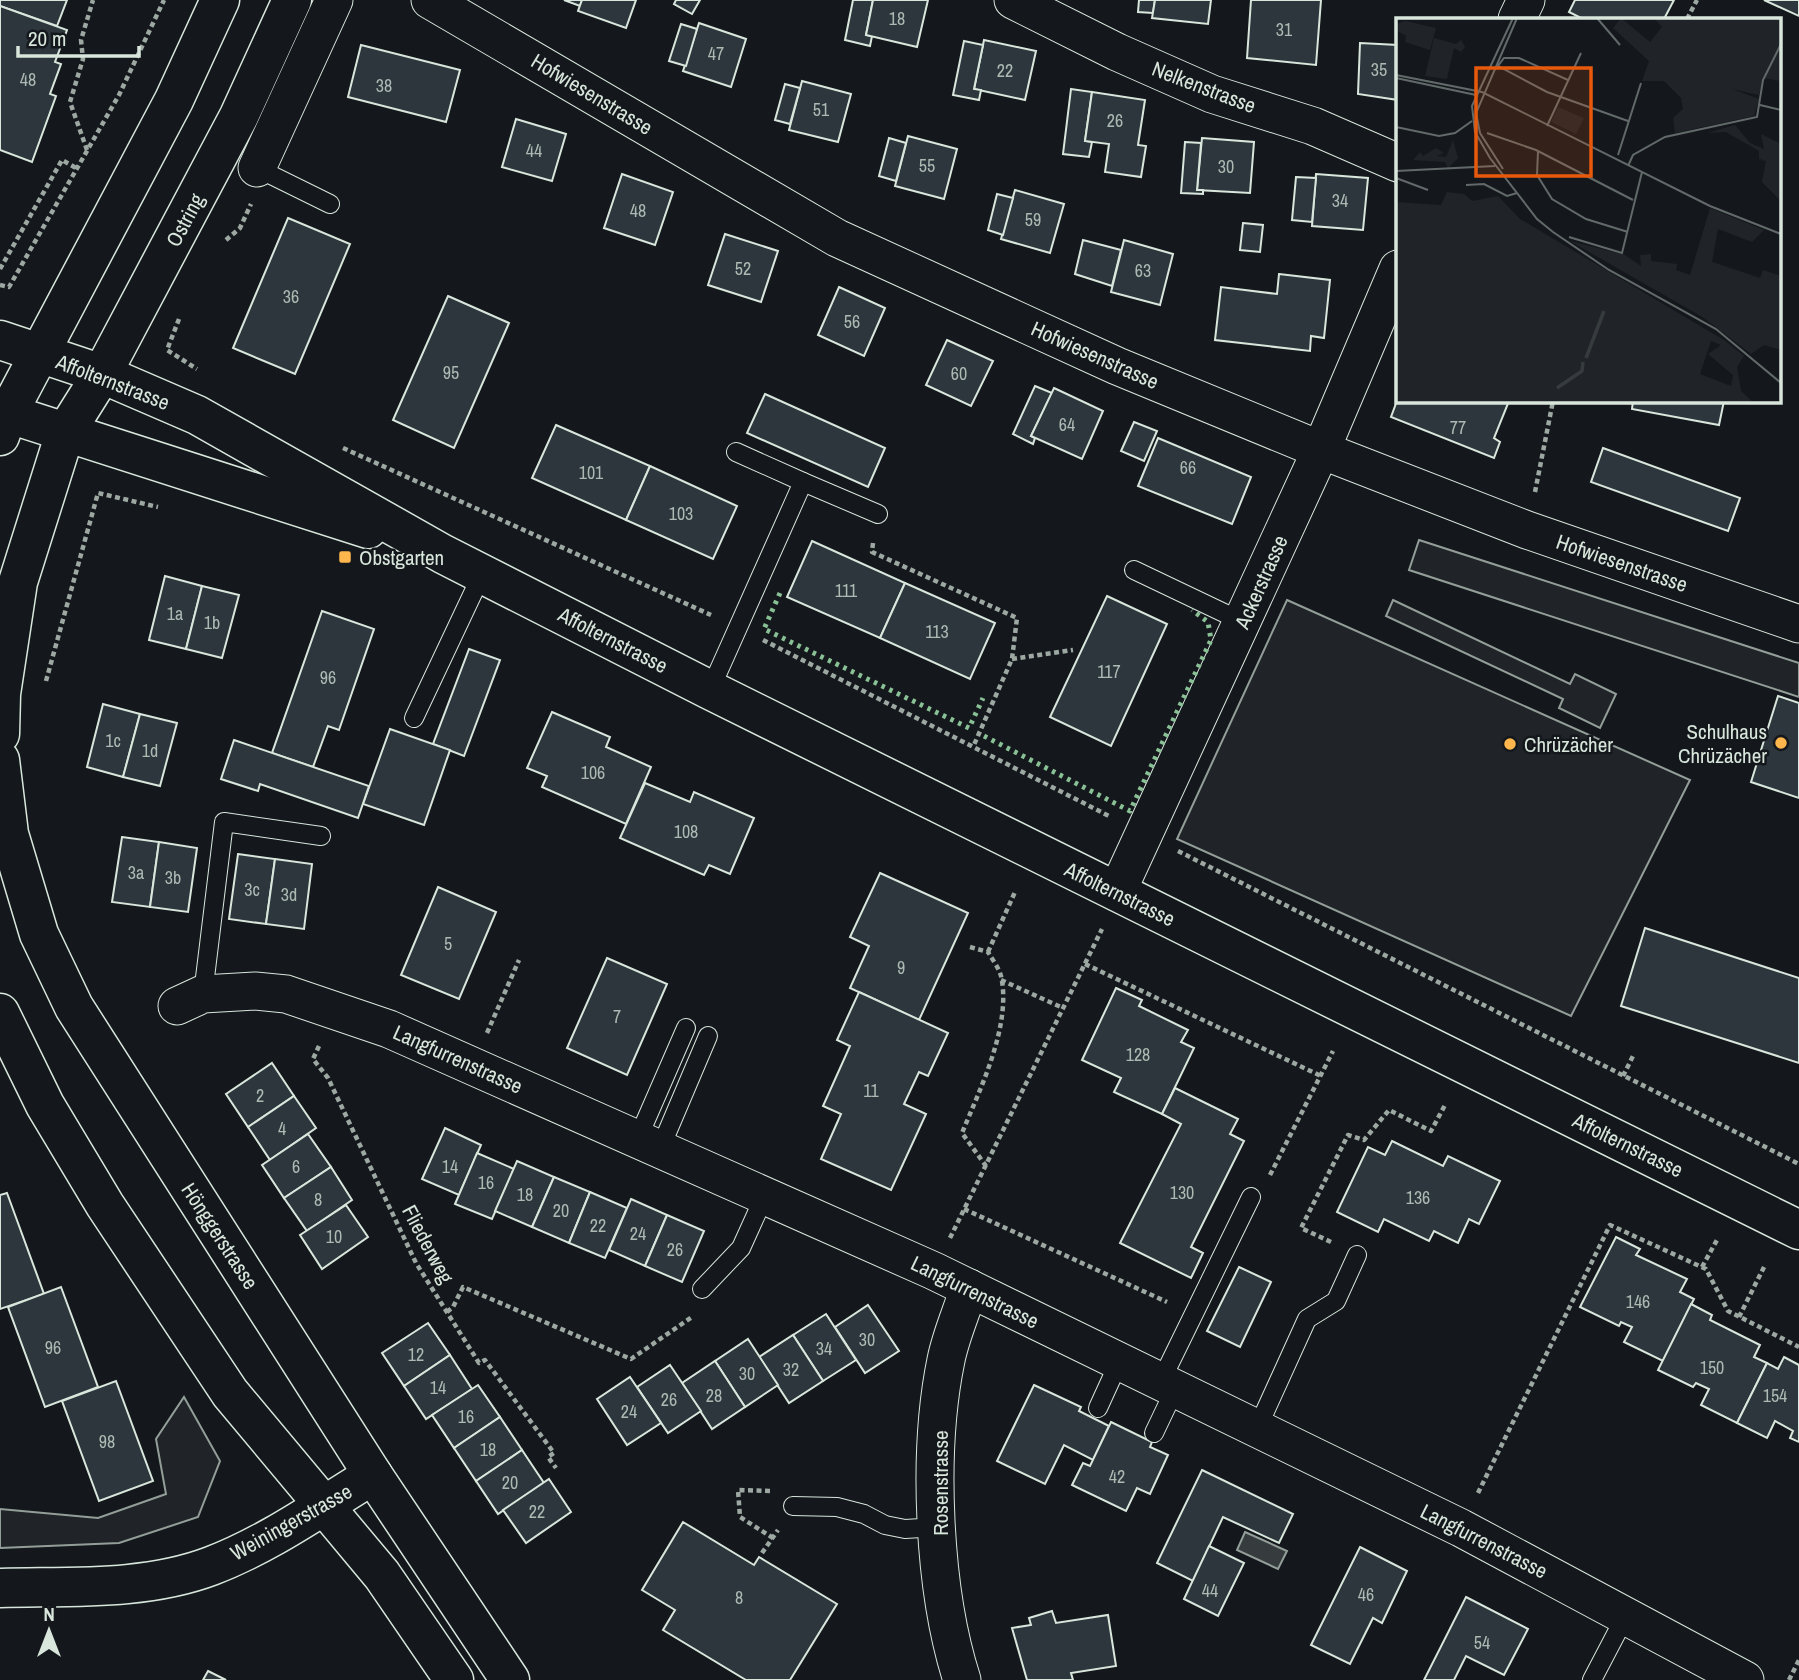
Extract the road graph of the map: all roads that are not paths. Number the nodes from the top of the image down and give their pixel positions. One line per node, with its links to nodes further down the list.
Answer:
1 (220, 0): 13 (main road)
2 (292, 0): 14 (main road, Ostring)
3 (334, 0): 9 (street)
4 (430, 0): 17 (street, Hofwiesenstrasse)
5 (1013, 0): 8 (street, Nelkenstrasse)
6 (1526, 0): 7 (street)
7 (1517, 18)
8 (1396, 162)
9 (257, 168): 10 (lane)
10 (330, 204)
11 (1396, 274): 17 (street, Ackerstrasse)
12 (0, 341): 13 (main road, Affolternstrasse)
13 (40, 354): 14 (main road, Affolternstrasse); 15 (main road)
14 (102, 374): 16 (main road, Ostring); 21 (main road, Affolternstrasse)
15 (3, 420): 16 (main road, Affolternstrasse)
16 (65, 433): 21 (main road, Affolternstrasse); 28 (main road)
17 (1321, 450): 24 (street, Ackerstrasse); 25 (street, Hofwiesenstrasse)
18 (736, 452): 19 (lane)
19 (803, 482): 20 (lane); 26 (lane)
20 (878, 514)
21 (443, 554): 23 (main road, Affolternstrasse)
22 (1134, 570): 24 (lane)
23 (482, 574): 26 (main road, Affolternstrasse); 27 (lane)
24 (1243, 622): 31 (street, Ackerstrasse)
25 (1799, 624)
26 (710, 690): 31 (main road, Affolternstrasse)
27 (414, 718)
28 (0, 734)
29 (0, 760): 48 (main road, Hönggerstrasse)
30 (321, 836): 32 (lane)
31 (1117, 892): 39 (main road, Affolternstrasse)
32 (190, 1000): 36 (street, Langfurrenstrasse)
33 (0, 1013): 49 (main road)
34 (686, 1028): 36 (lane)
35 (708, 1037): 36 (lane)
36 (649, 1144): 37 (street, Langfurrenstrasse)
37 (765, 1195): 41 (street, Langfurrenstrasse); 42 (lane)
38 (1251, 1196): 44 (lane)
39 (1799, 1230)
40 (1357, 1255): 46 (lane)
41 (970, 1288): 43 (street, Langfurrenstrasse); 51 (street, Rosenstrasse)
42 (702, 1289)
43 (1119, 1362): 44 (street, Langfurrenstrasse); 45 (lane)
44 (1167, 1386): 46 (street, Langfurrenstrasse); 47 (lane)
45 (1098, 1408)
46 (1257, 1429): 53 (street, Langfurrenstrasse)
47 (1154, 1433)
48 (373, 1475): 49 (main road, Weiningerstrasse); 55 (main road, Hönggerstrasse)
49 (323, 1505): 52 (main road, Weiningerstrasse); 54 (main road)
50 (793, 1506): 51 (lane)
51 (938, 1527): 56 (street, Rosenstrasse)
52 (0, 1588)
53 (1626, 1615): 57 (lane); 58 (street, Langfurrenstrasse)
54 (454, 1680)
55 (510, 1680)
56 (962, 1680)
57 (1592, 1680)
58 (1745, 1680)

